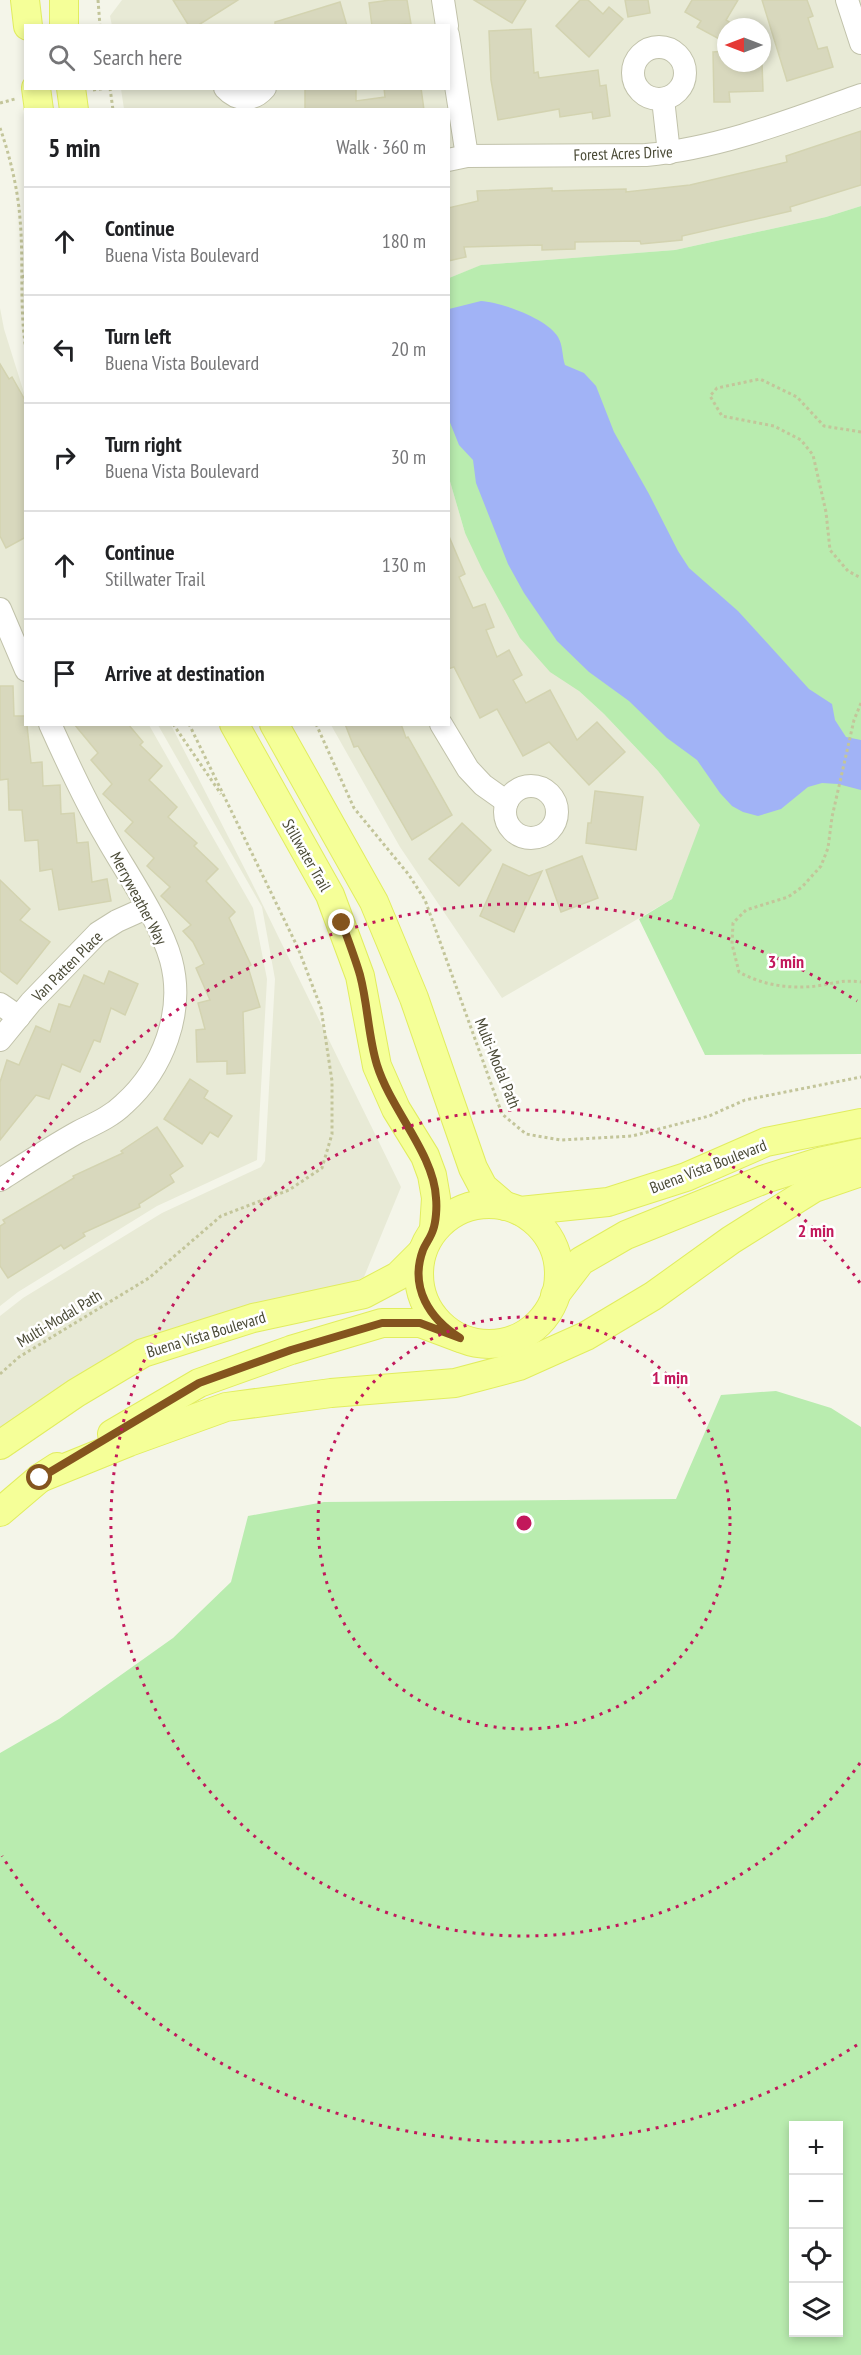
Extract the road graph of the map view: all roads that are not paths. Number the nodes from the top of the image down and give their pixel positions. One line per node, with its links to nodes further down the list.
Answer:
1 (25, 0): 5 (main road)
2 (64, 0): 6 (main road)
3 (443, 0): 7 (street)
4 (847, 0): 8 (street)
5 (28, 24)
6 (64, 24)
7 (447, 24)
8 (861, 43)
9 (450, 60): 19 (street)
10 (36, 90): 16 (main road)
11 (71, 90): 17 (main road)
12 (263, 90): 14 (street)
13 (861, 95): 18 (street, Forest Acres Drive)
14 (235, 99)
15 (663, 99): 18 (street)
16 (39, 108)
17 (74, 108)
18 (669, 153): 19 (street, Forest Acres Drive)
19 (458, 158)
20 (0, 609): 21 (street)
21 (24, 665)
22 (51, 726): 27 (street, Merryweather Way)
23 (235, 726): 36 (main road, Stillwater Trail)
24 (275, 726): 35 (main road, Stillwater Trail)
25 (442, 726): 26 (street)
26 (507, 802)
27 (147, 908): 29 (street, Van Patten Place); 34 (street, Merryweather Way)
28 (0, 1004): 29 (street)
29 (19, 1017): 30 (street, Van Patten Place)
30 (0, 1040)
31 (861, 1123): 35 (main road, Buena Vista Boulevard)
32 (861, 1153): 37 (main road, Buena Vista Boulevard)
33 (861, 1172): 40 (main road)
34 (0, 1180)
35 (513, 1208): 36 (main road, Buena Vista Boulevard); 37 (main road, Buena Vista Boulevard)
36 (428, 1241): 38 (main road, Buena Vista Boulevard); 39 (main road, Buena Vista Boulevard)
37 (555, 1295): 38 (main road, Buena Vista Boulevard)
38 (460, 1338): 40 (main road, Buena Vista Boulevard)
39 (0, 1445)
40 (40, 1478): 41 (main road, Buena Vista Boulevard)
41 (0, 1512)

